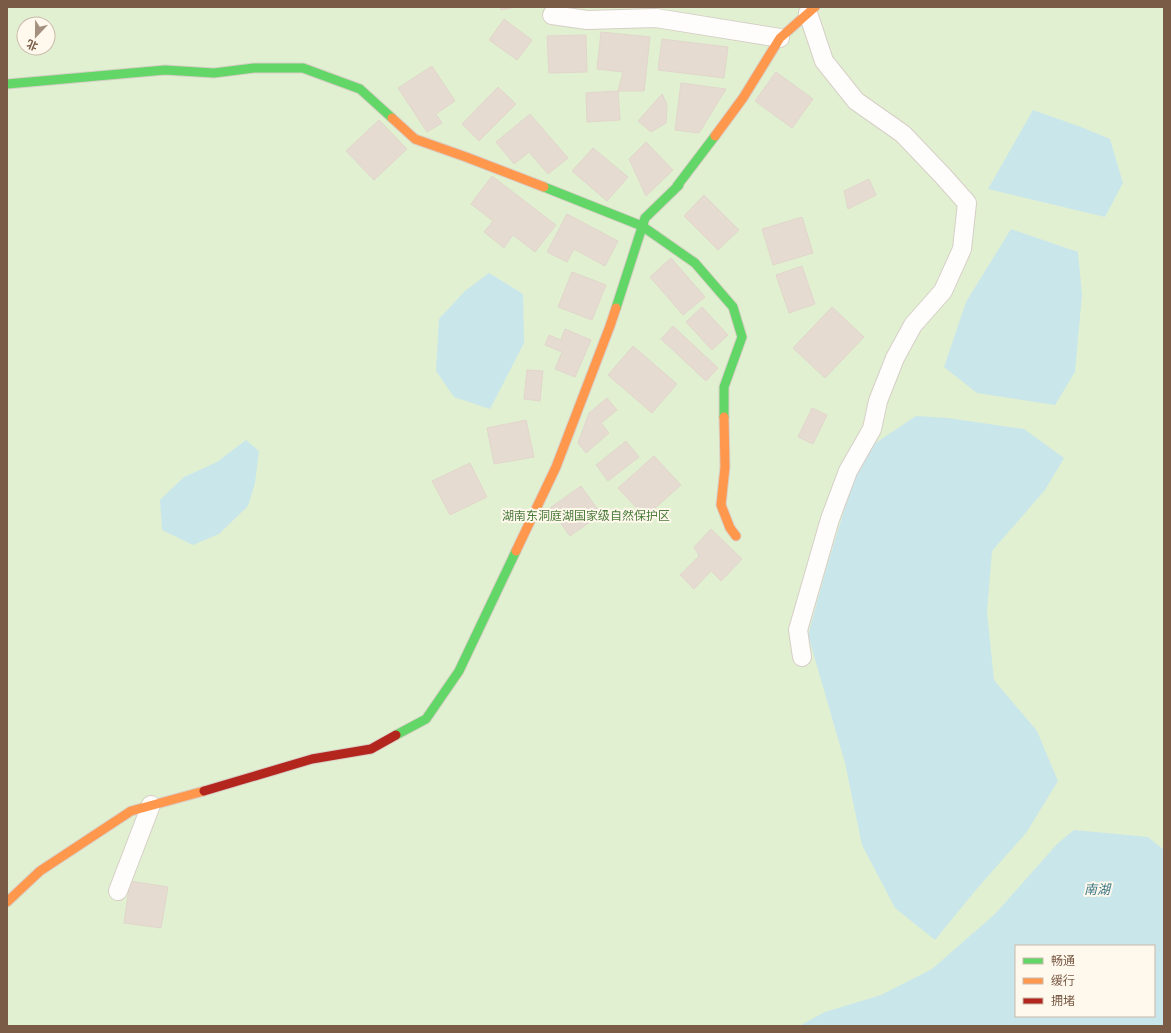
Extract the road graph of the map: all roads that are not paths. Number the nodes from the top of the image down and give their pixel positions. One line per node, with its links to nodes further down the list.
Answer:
1 (811, 10): 4 (street); 8 (street)
2 (630, 13): 3 (street); 4 (street)
3 (552, 15)
4 (780, 38): 6 (street)
5 (7, 84): 6 (street)
6 (642, 226): 7 (street); 9 (street)
7 (736, 536)
8 (802, 657)
9 (151, 806): 10 (street); 11 (street)
10 (118, 891)
11 (7, 902)

